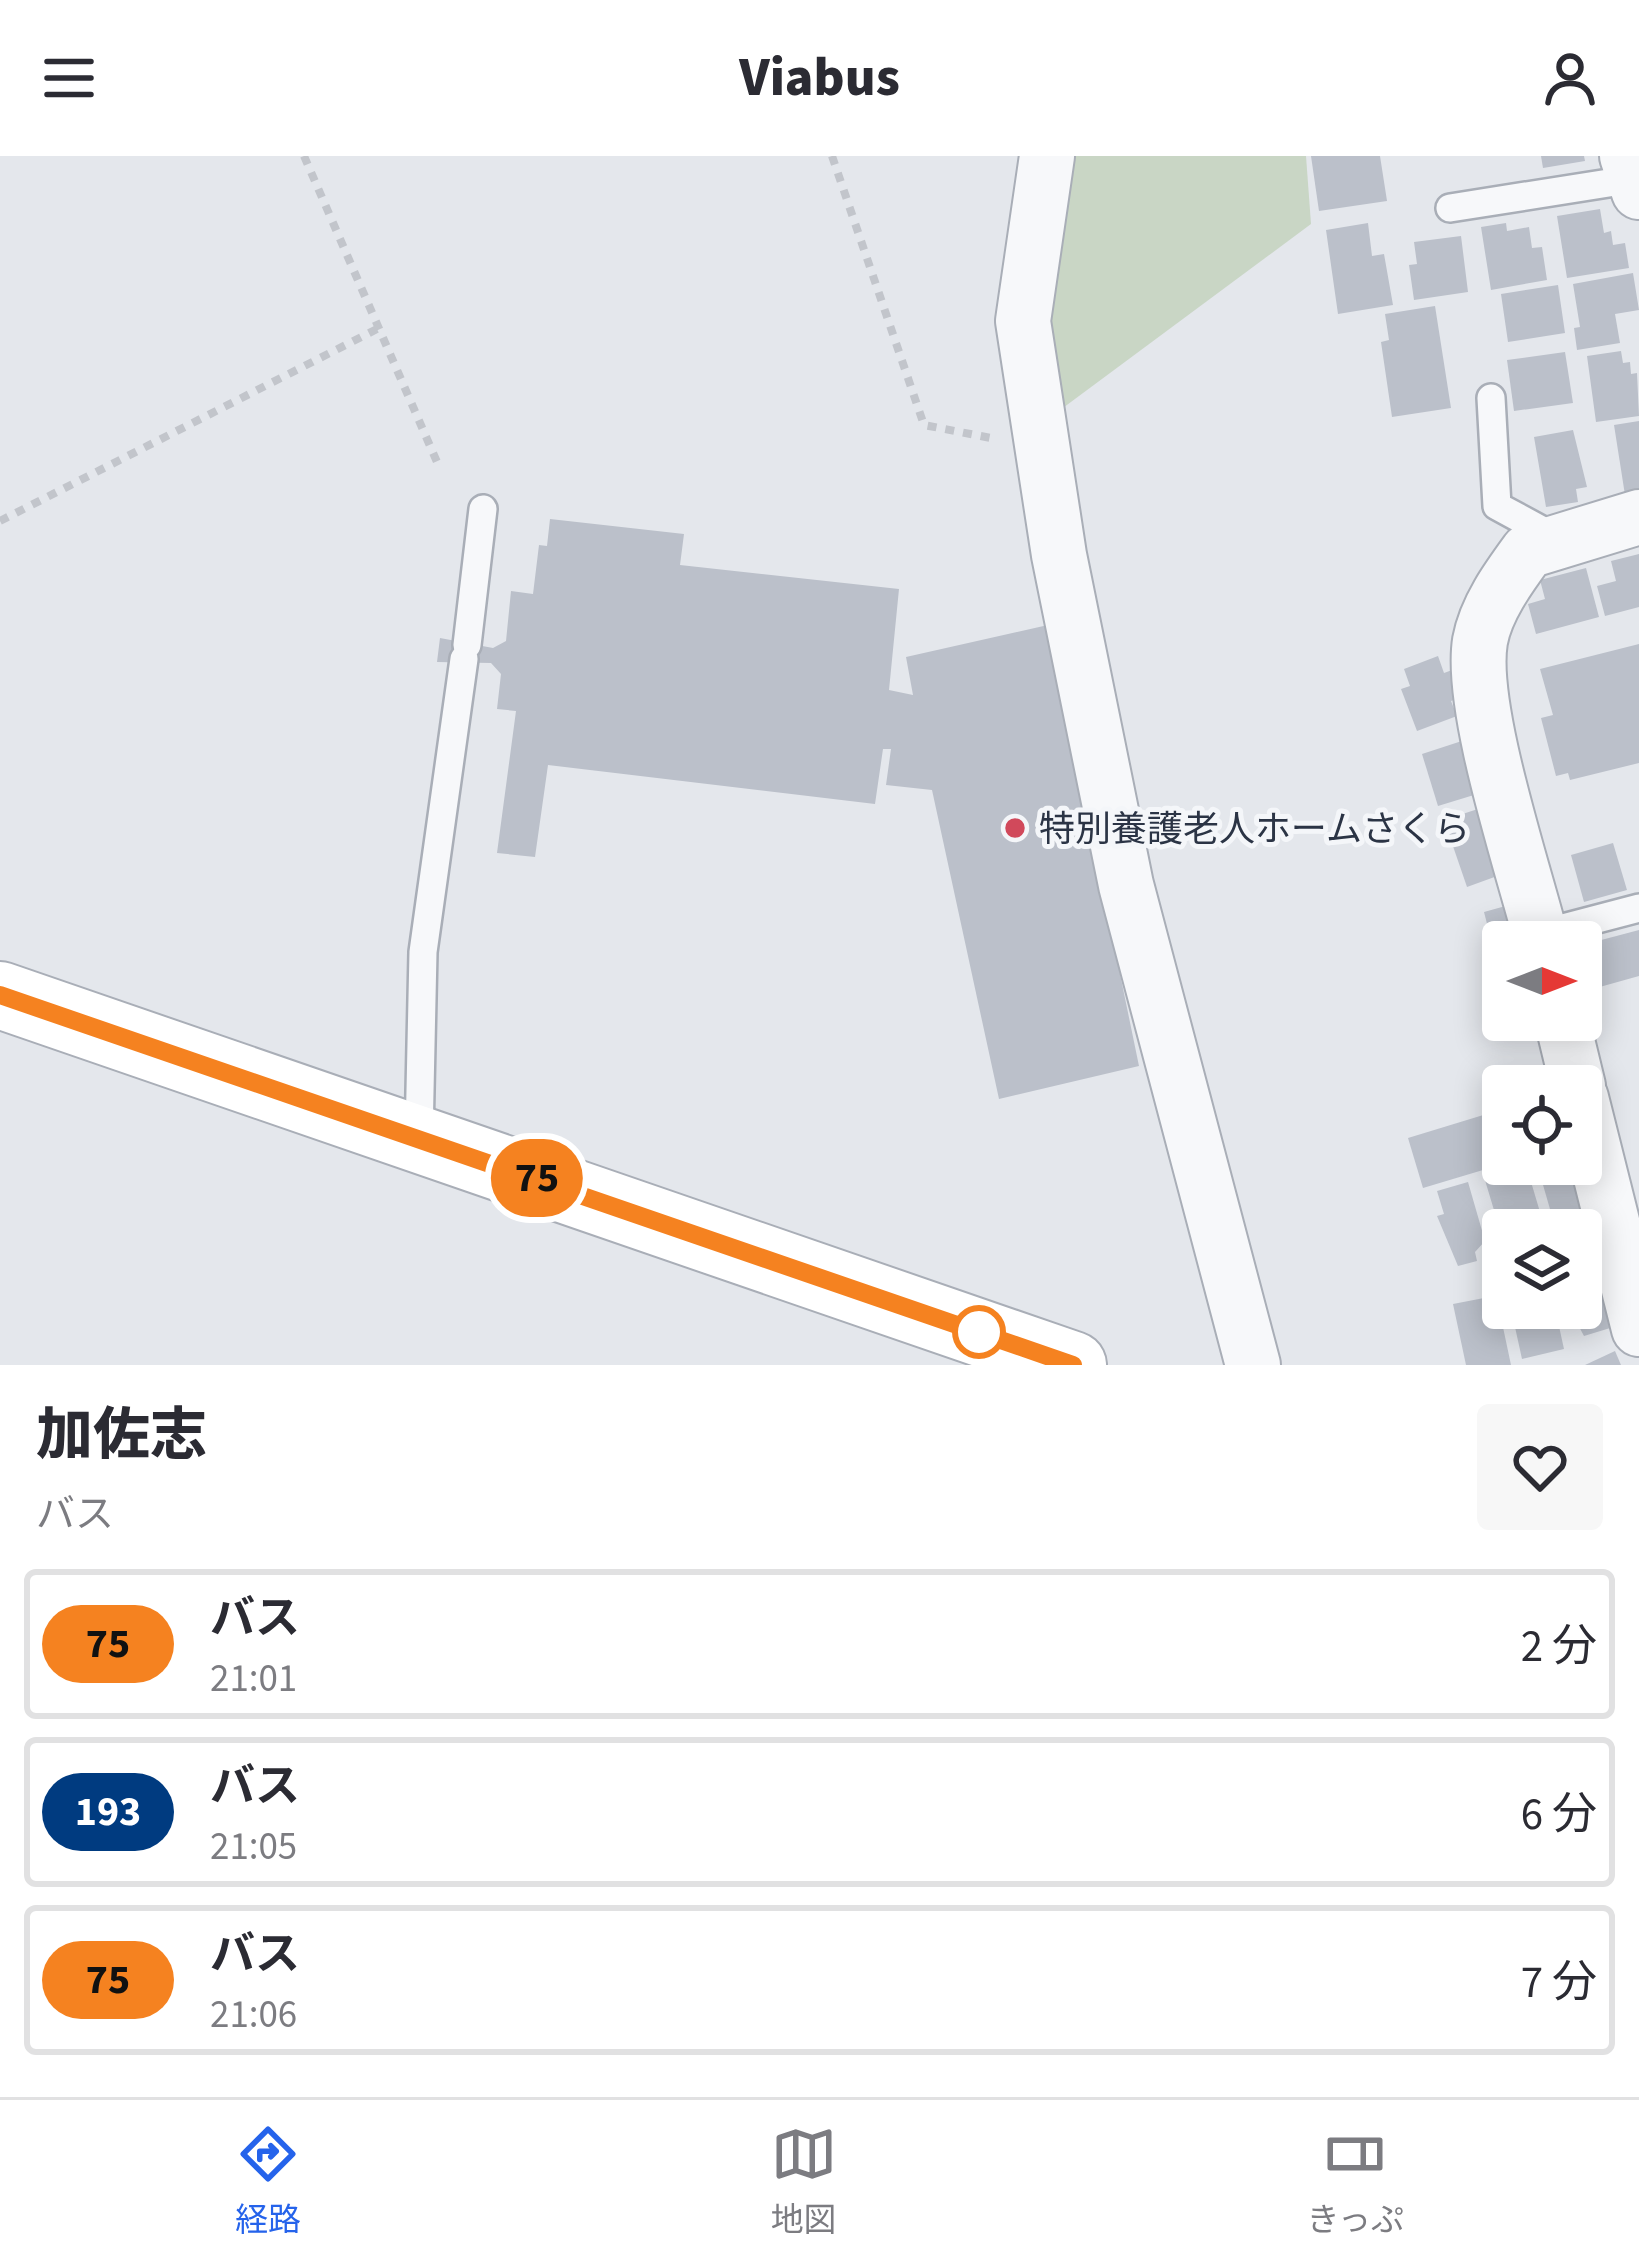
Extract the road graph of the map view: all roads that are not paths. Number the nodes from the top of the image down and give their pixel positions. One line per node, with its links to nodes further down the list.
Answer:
1 (1047, 156): 16 (street)
2 (1633, 176): 3 (lane)
3 (1450, 208)
4 (1490, 398): 7 (lane)
5 (483, 509): 12 (lane)
6 (1639, 517): 7 (street)
7 (1558, 538): 9 (street)
8 (1639, 908): 10 (lane)
9 (1537, 921)
10 (1597, 921)
11 (0, 995): 12 (street)
12 (419, 1137): 15 (street)
13 (1602, 1247): 14 (street)
14 (1639, 1329)
15 (1073, 1365)
16 (1253, 1365)

